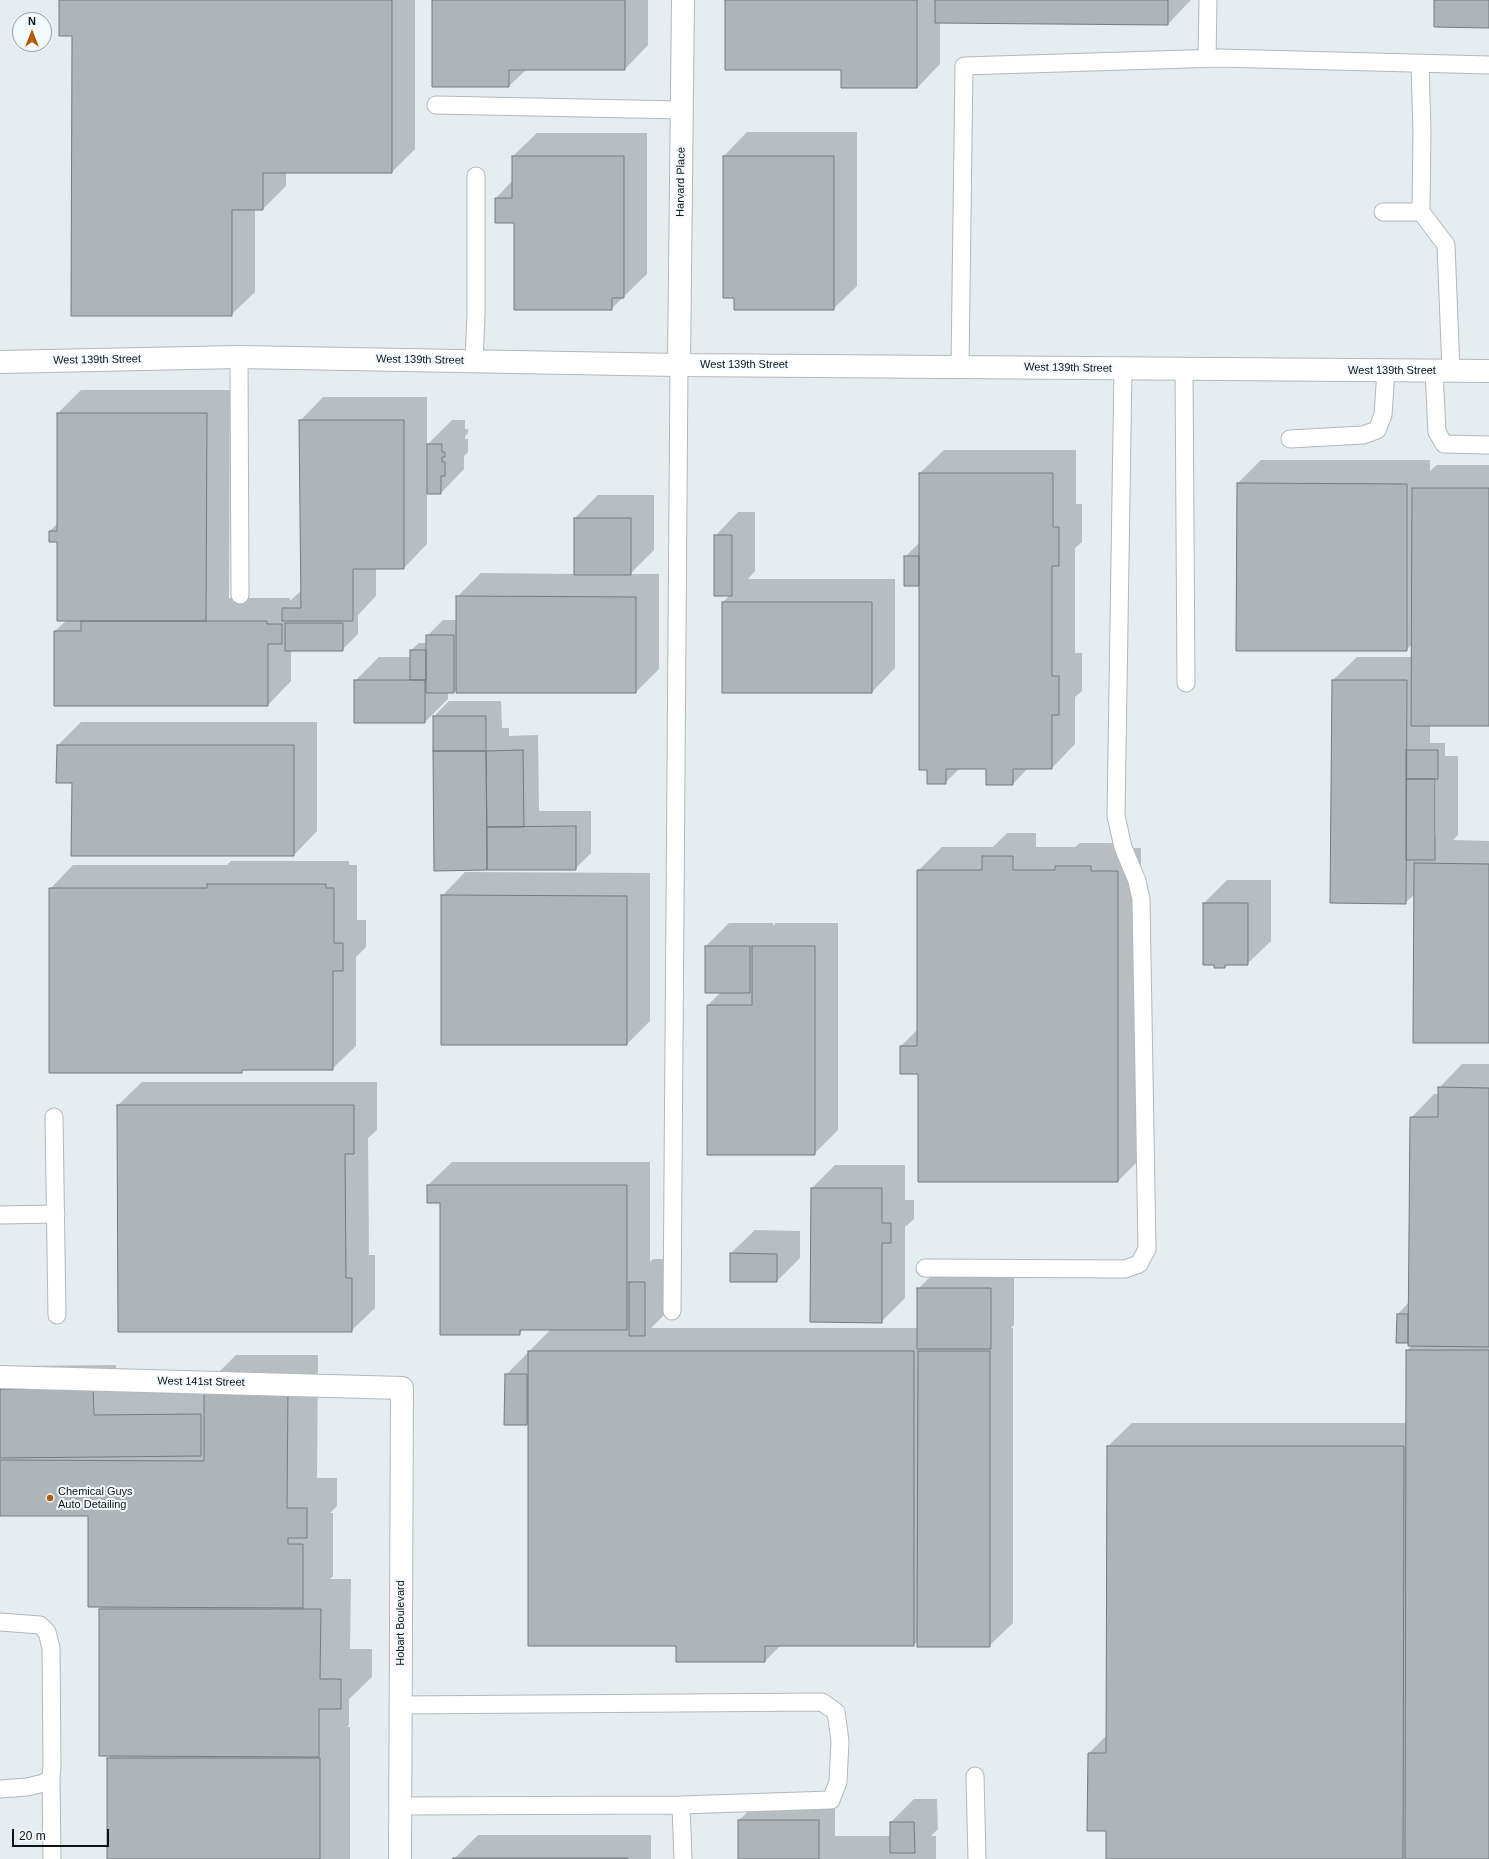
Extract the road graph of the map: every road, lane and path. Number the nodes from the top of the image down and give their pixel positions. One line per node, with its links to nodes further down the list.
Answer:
1 (682, 0): 7 (street, Harvard Place)
2 (1208, 0): 3 (lane)
3 (1207, 58): 4 (lane); 15 (lane)
4 (1420, 63): 5 (lane); 10 (lane)
5 (1489, 65)
6 (436, 105): 7 (lane)
7 (682, 110): 14 (street, Harvard Place)
8 (476, 176): 12 (lane)
9 (1384, 212): 10 (lane)
10 (1421, 212): 19 (lane)
11 (239, 356): 12 (street, West 139th Street); 13 (street, West 139th Street); 23 (lane)
12 (474, 361): 14 (street, West 139th Street)
13 (0, 362)
14 (679, 365): 15 (street, West 139th Street); 29 (lane)
15 (960, 367): 16 (street, West 139th Street)
16 (1123, 368): 17 (street, West 139th Street); 28 (lane)
17 (1184, 369): 18 (street, West 139th Street); 24 (lane)
18 (1386, 371): 19 (street, West 139th Street); 21 (lane)
19 (1442, 371): 20 (street, West 139th Street); 22 (lane)
20 (1489, 372)
21 (1290, 439)
22 (1489, 445)
23 (240, 595)
24 (1186, 683)
25 (54, 1117): 26 (lane)
26 (56, 1214): 27 (lane); 30 (lane)
27 (0, 1215)
28 (925, 1268)
29 (672, 1311)
30 (57, 1315)
31 (0, 1377): 32 (street, West 141st Street)
32 (402, 1388): 34 (street, Hobart Boulevard)
33 (0, 1622): 36 (lane)
34 (400, 1705): 38 (lane); 39 (street, Hobart Boulevard)
35 (975, 1776): 43 (lane)
36 (51, 1778): 37 (lane); 40 (lane)
37 (0, 1789)
38 (682, 1805): 39 (lane); 42 (lane)
39 (400, 1806): 41 (street, Hobart Boulevard)
40 (52, 1859)
41 (400, 1859)
42 (683, 1859)
43 (977, 1859)

